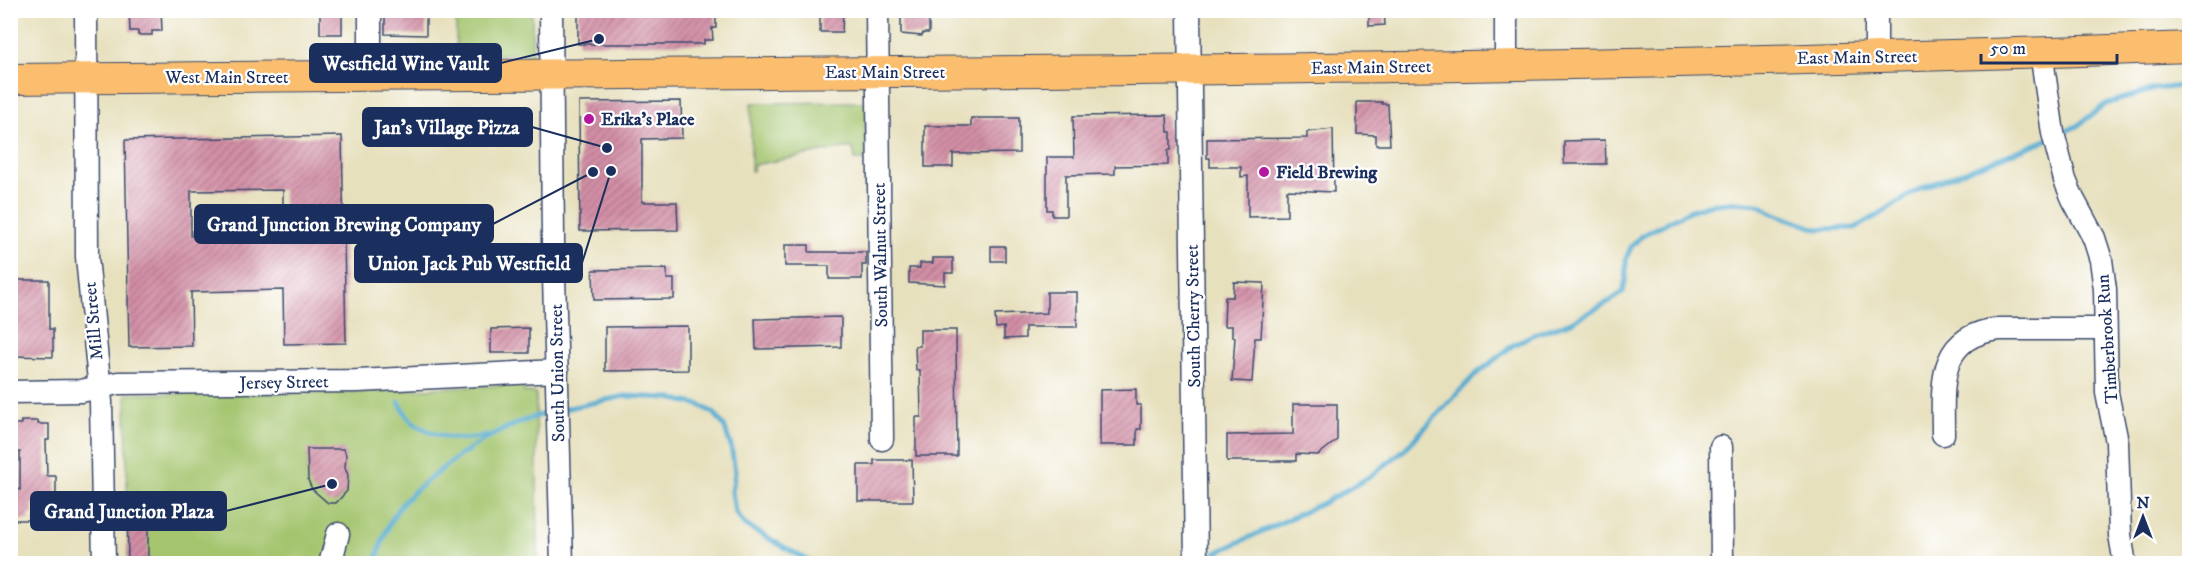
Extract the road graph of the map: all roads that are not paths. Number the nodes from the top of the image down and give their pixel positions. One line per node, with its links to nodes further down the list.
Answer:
1 (86, 10): 16 (street, Mill Street)
2 (370, 10): 15 (street)
3 (551, 10): 14 (street, South Union Street)
4 (877, 10): 13 (street, South Walnut Street)
5 (1190, 10): 12 (street, South Cherry Street)
6 (1506, 10): 11 (street)
7 (1876, 10): 10 (street)
8 (2190, 46): 9 (main road, East Main Street)
9 (2041, 52): 10 (main road, East Main Street); 18 (street, Timberbrook Run)
10 (1876, 57): 11 (main road, East Main Street)
11 (1506, 65): 12 (main road, East Main Street)
12 (1190, 69): 13 (main road, East Main Street); 26 (street, South Cherry Street)
13 (878, 72): 14 (main road, East Main Street); 23 (street, South Walnut Street)
14 (552, 75): 15 (main road, West Main Street); 19 (street, South Union Street)
15 (370, 76): 16 (main road, West Main Street)
16 (87, 78): 17 (main road, West Main Street); 20 (street, Mill Street)
17 (10, 79)
18 (2105, 329): 22 (street); 31 (street, Timberbrook Run)
19 (557, 381): 20 (street, Jersey Street); 29 (street, South Union Street)
20 (100, 387): 21 (street, Jersey Street); 27 (street, Mill Street)
21 (10, 392)
22 (1943, 435)
23 (882, 439)
24 (1721, 447): 30 (street)
25 (338, 534): 28 (street)
26 (1196, 557)
27 (104, 564)
28 (330, 564)
29 (562, 564)
30 (1722, 564)
31 (2125, 564)

